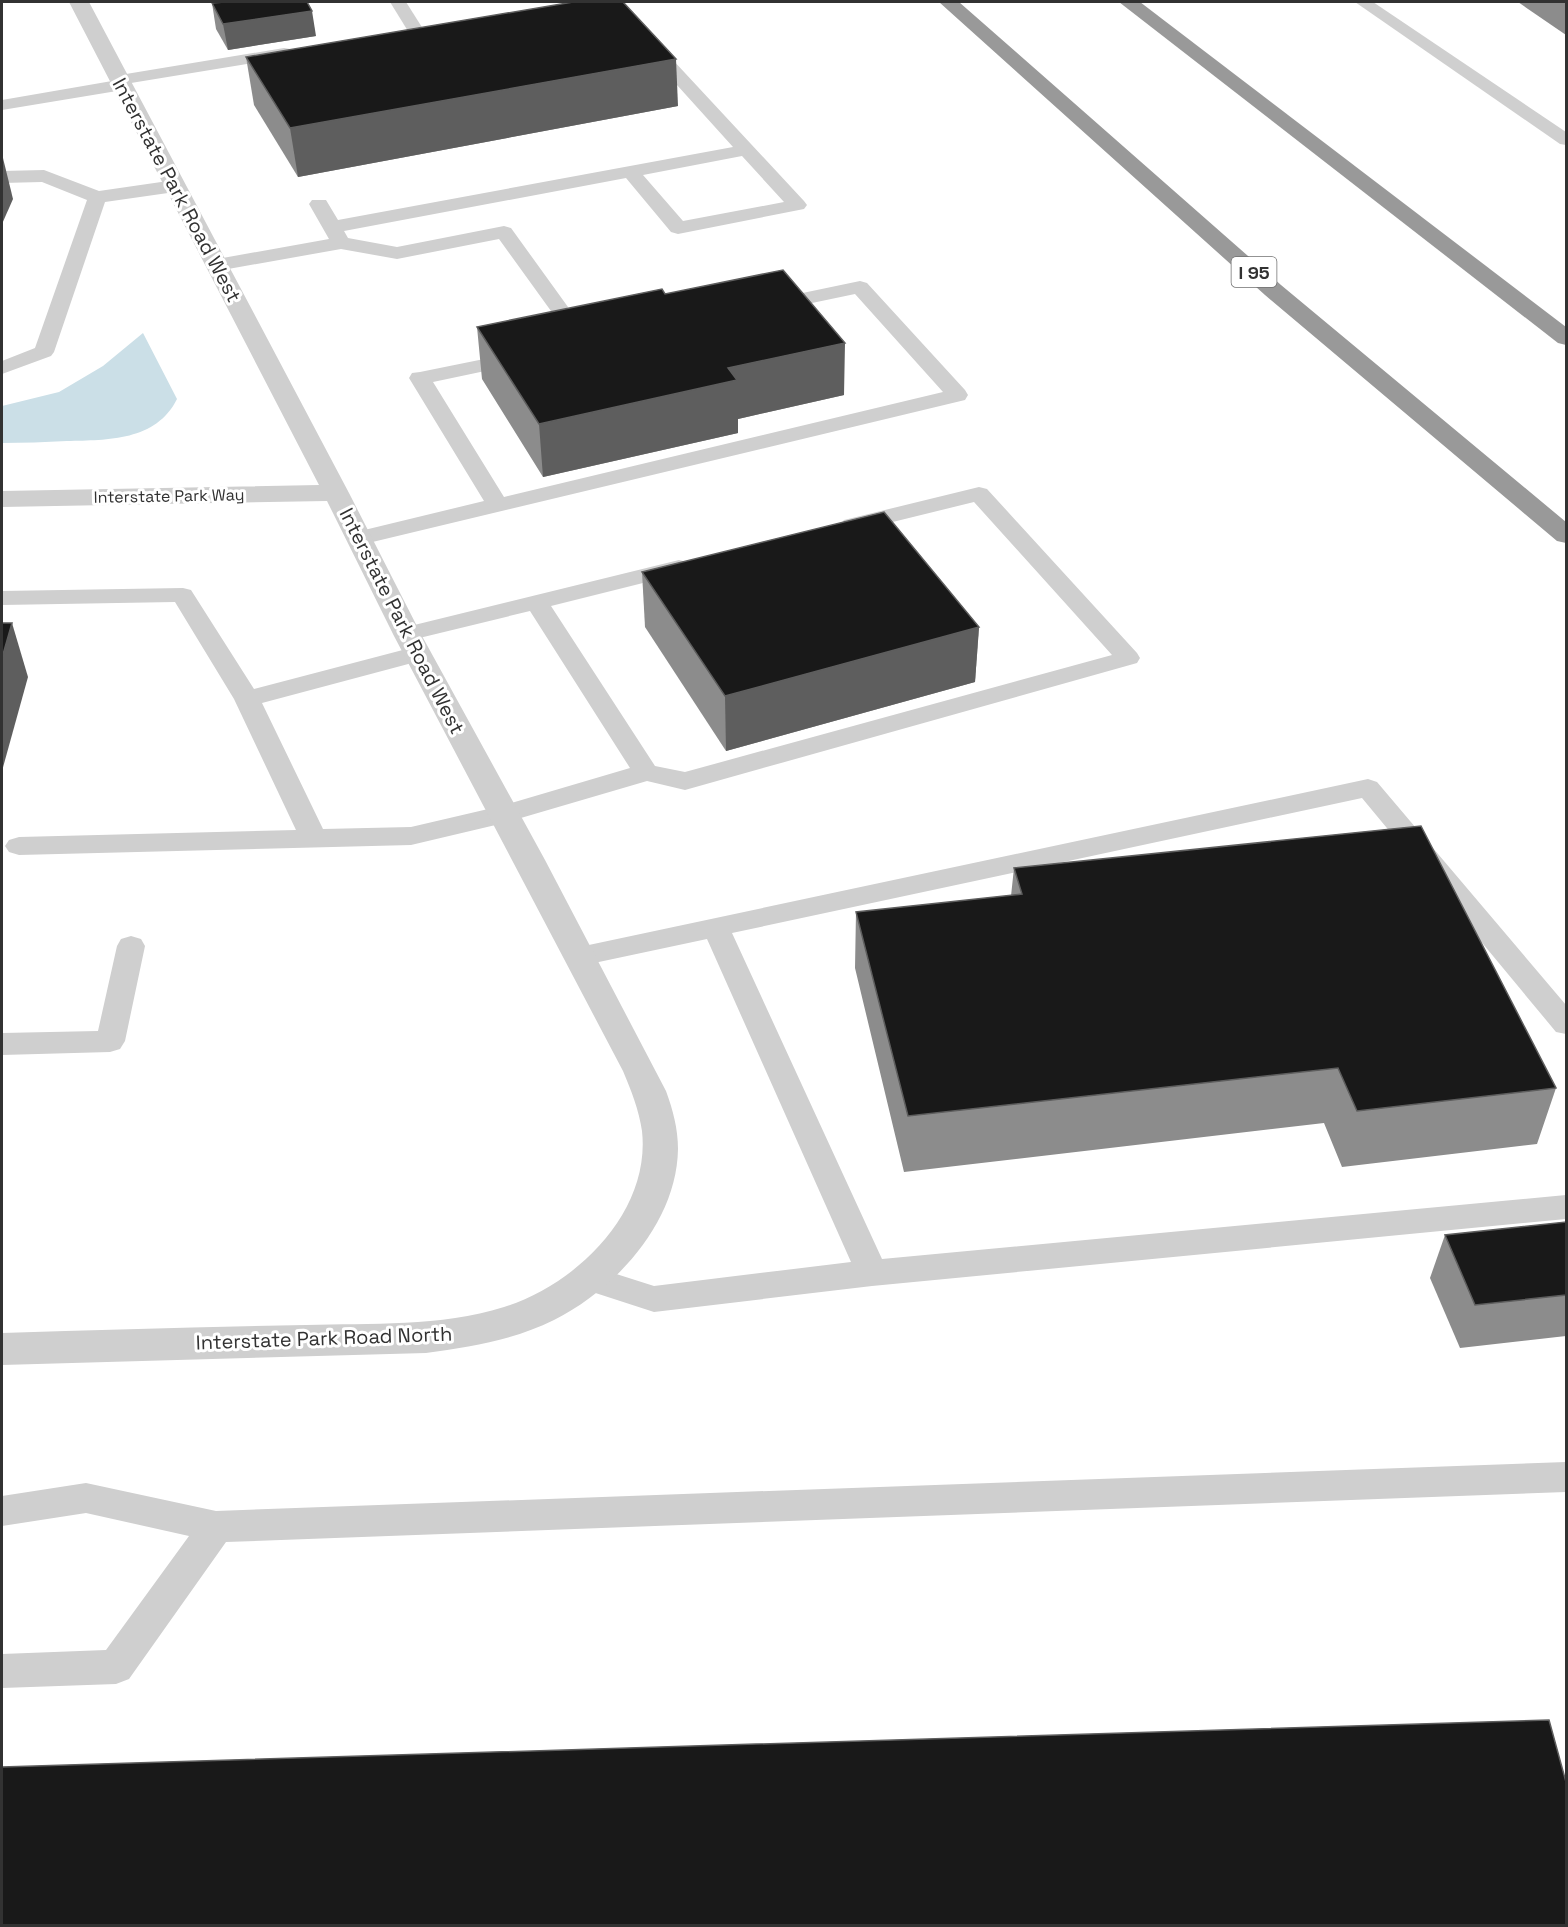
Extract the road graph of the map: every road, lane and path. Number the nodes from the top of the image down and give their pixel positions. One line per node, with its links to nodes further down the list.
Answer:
1 (79, 2): 9 (street, Interstate Park Road West)
2 (398, 2): 7 (lane)
3 (603, 2): 12 (lane)
4 (948, 2): 29 (highway, I 95)
5 (1129, 2): 22 (highway)
6 (1363, 2): 11 (lane)
7 (394, 36)
8 (303, 50): 9 (lane)
9 (121, 82): 10 (lane); 15 (street, Interstate Park Road West)
10 (2, 105)
11 (1566, 140)
12 (747, 150): 13 (lane); 13 (lane)
13 (631, 172): 18 (lane)
14 (2, 177): 16 (lane)
15 (175, 186): 16 (lane); 19 (street, Interstate Park Road West)
16 (97, 197): 24 (lane)
17 (319, 204): 18 (lane)
18 (337, 235): 19 (lane); 20 (lane)
19 (217, 265): 25 (street, Interstate Park Road West)
20 (558, 308)
21 (744, 311): 27 (lane)
22 (1566, 338)
23 (536, 354): 27 (lane)
24 (2, 368)
25 (336, 493): 26 (street, Interstate Park Way); 30 (street, Interstate Park Road West)
26 (2, 500)
27 (497, 504): 30 (lane)
28 (832, 530): 36 (lane)
29 (1566, 535)
30 (360, 538): 34 (street, Interstate Park Road West)
31 (706, 560): 33 (lane)
32 (2, 598): 35 (lane)
33 (536, 602): 34 (lane); 36 (lane)
34 (412, 644): 35 (lane); 37 (street, Interstate Park Road West)
35 (247, 699): 38 (lane)
36 (646, 772): 37 (lane)
37 (504, 814): 38 (lane); 42 (street, Interstate Park Road West)
38 (314, 839): 39 (lane)
39 (20, 846)
40 (716, 928): 42 (lane); 43 (lane); 47 (lane)
41 (131, 946): 44 (lane)
42 (580, 956): 46 (street, Interstate Park Road West)
43 (1566, 1024)
44 (2, 1044)
45 (1566, 1207): 47 (lane)
46 (621, 1247): 48 (street, Interstate Park Road North)
47 (872, 1273): 48 (lane)
48 (588, 1278): 49 (street, Interstate Park Road North)
49 (2, 1349)
50 (1566, 1477): 52 (lane)
51 (2, 1511): 52 (lane)
52 (216, 1527): 53 (lane)
53 (2, 1671)

